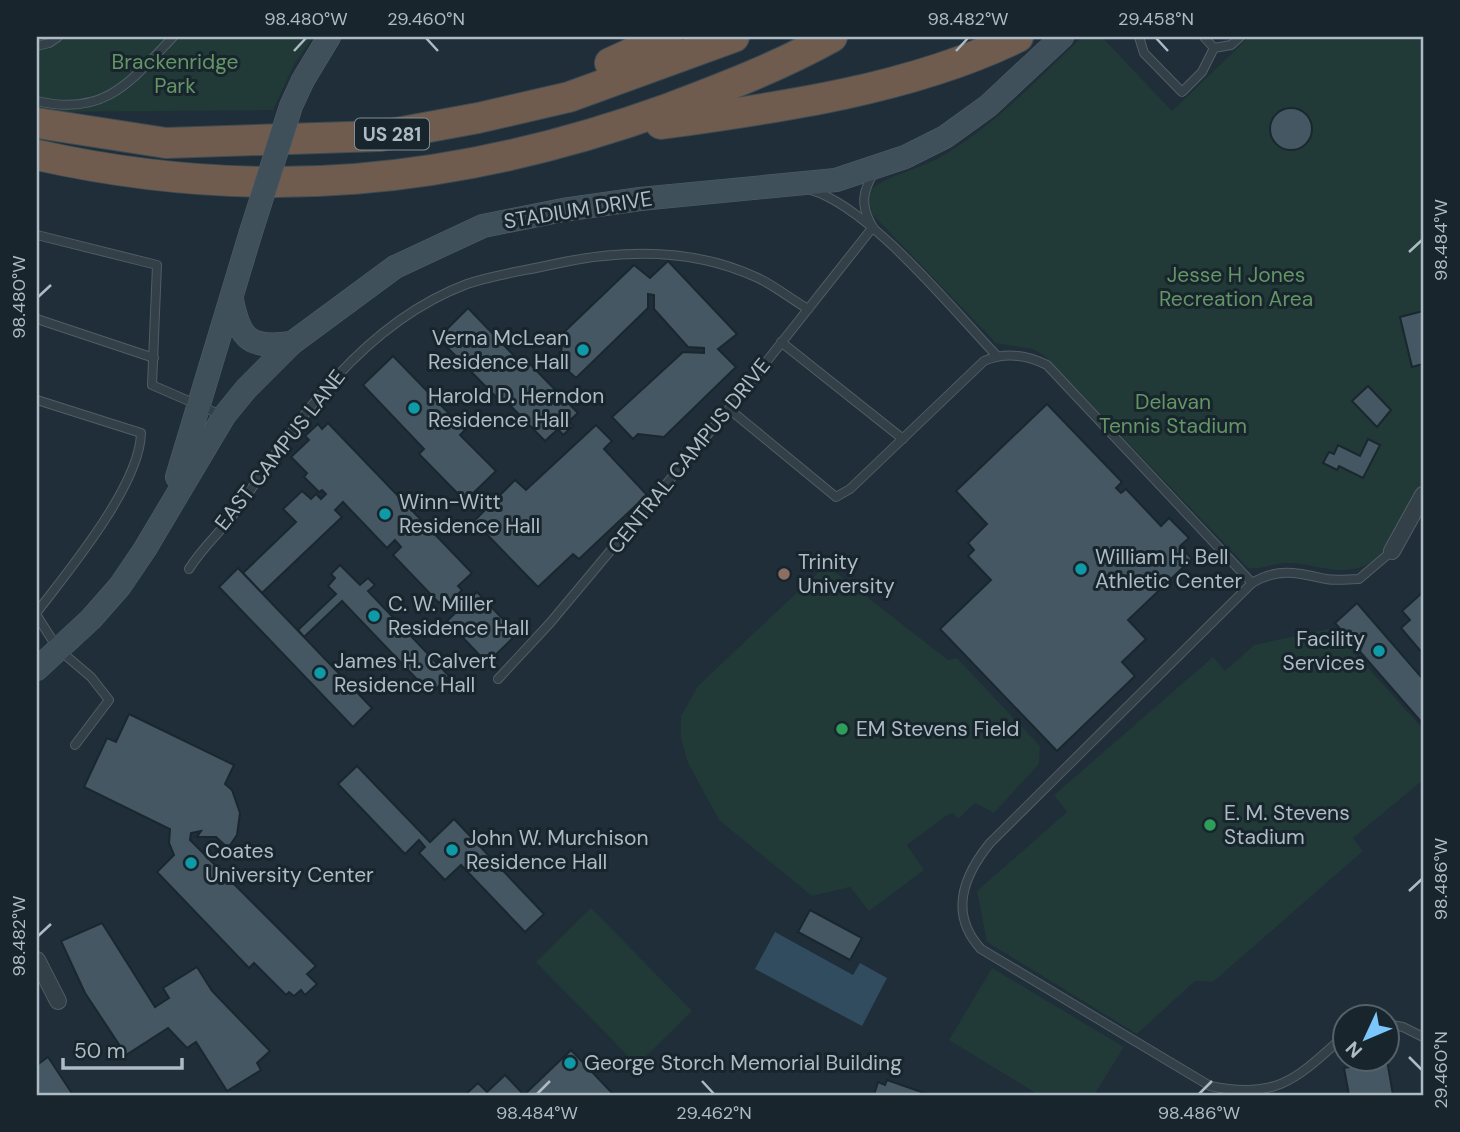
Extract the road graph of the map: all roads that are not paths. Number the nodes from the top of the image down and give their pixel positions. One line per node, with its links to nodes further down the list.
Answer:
1 (58, 37): 12 (lane)
2 (173, 37): 14 (lane)
3 (329, 37): 23 (main road, STADIUM DRIVE, bridge)
4 (667, 37): 17 (highway)
5 (734, 37): 17 (highway, US 281)
6 (832, 37): 16 (highway, US 281)
7 (1018, 37): 16 (highway)
8 (1062, 37): 19 (main road, STADIUM DRIVE)
9 (1139, 37): 13 (lane)
10 (1204, 37): 13 (lane)
11 (1240, 37): 13 (lane)
12 (37, 46)
13 (1214, 48)
14 (37, 101)
15 (37, 123): 17 (highway, US 281)
16 (602, 132): 18 (highway, US 281)
17 (380, 136)
18 (37, 155)
19 (877, 167): 20 (main road, STADIUM DRIVE); 21 (lane)
20 (792, 185): 21 (lane); 27 (main road, STADIUM DRIVE)
21 (873, 227): 24 (lane, CENTRAL CAMPUS DRIVE); 28 (lane)
22 (37, 235): 29 (lane)
23 (232, 300): 27 (main road); 31 (main road, STADIUM DRIVE)
24 (807, 309): 26 (lane, CENTRAL CAMPUS DRIVE); 38 (lane, EAST CAMPUS LANE)
25 (37, 319): 29 (lane)
26 (782, 342): 32 (lane, CENTRAL CAMPUS DRIVE); 34 (lane)
27 (292, 343): 33 (main road, STADIUM DRIVE)
28 (997, 356): 34 (lane); 39 (lane)
29 (153, 358): 31 (lane)
30 (37, 400): 40 (lane)
31 (200, 405): 33 (lane); 36 (main road, STADIUM DRIVE)
32 (729, 410): 34 (lane); 43 (lane, CENTRAL CAMPUS DRIVE)
33 (224, 416): 36 (main road, STADIUM DRIVE)
34 (903, 439)
35 (1423, 495): 37 (street)
36 (166, 511): 41 (main road, STADIUM DRIVE)
37 (1392, 551): 39 (lane)
38 (189, 569)
39 (1252, 583): 49 (lane)
40 (37, 614): 41 (lane)
41 (58, 649): 42 (main road, STADIUM DRIVE); 44 (lane)
42 (37, 669)
43 (498, 679)
44 (75, 745)
45 (37, 960): 46 (street)
46 (58, 1001)
47 (1400, 1026): 48 (lane)
48 (1423, 1037)
49 (1330, 1049)

